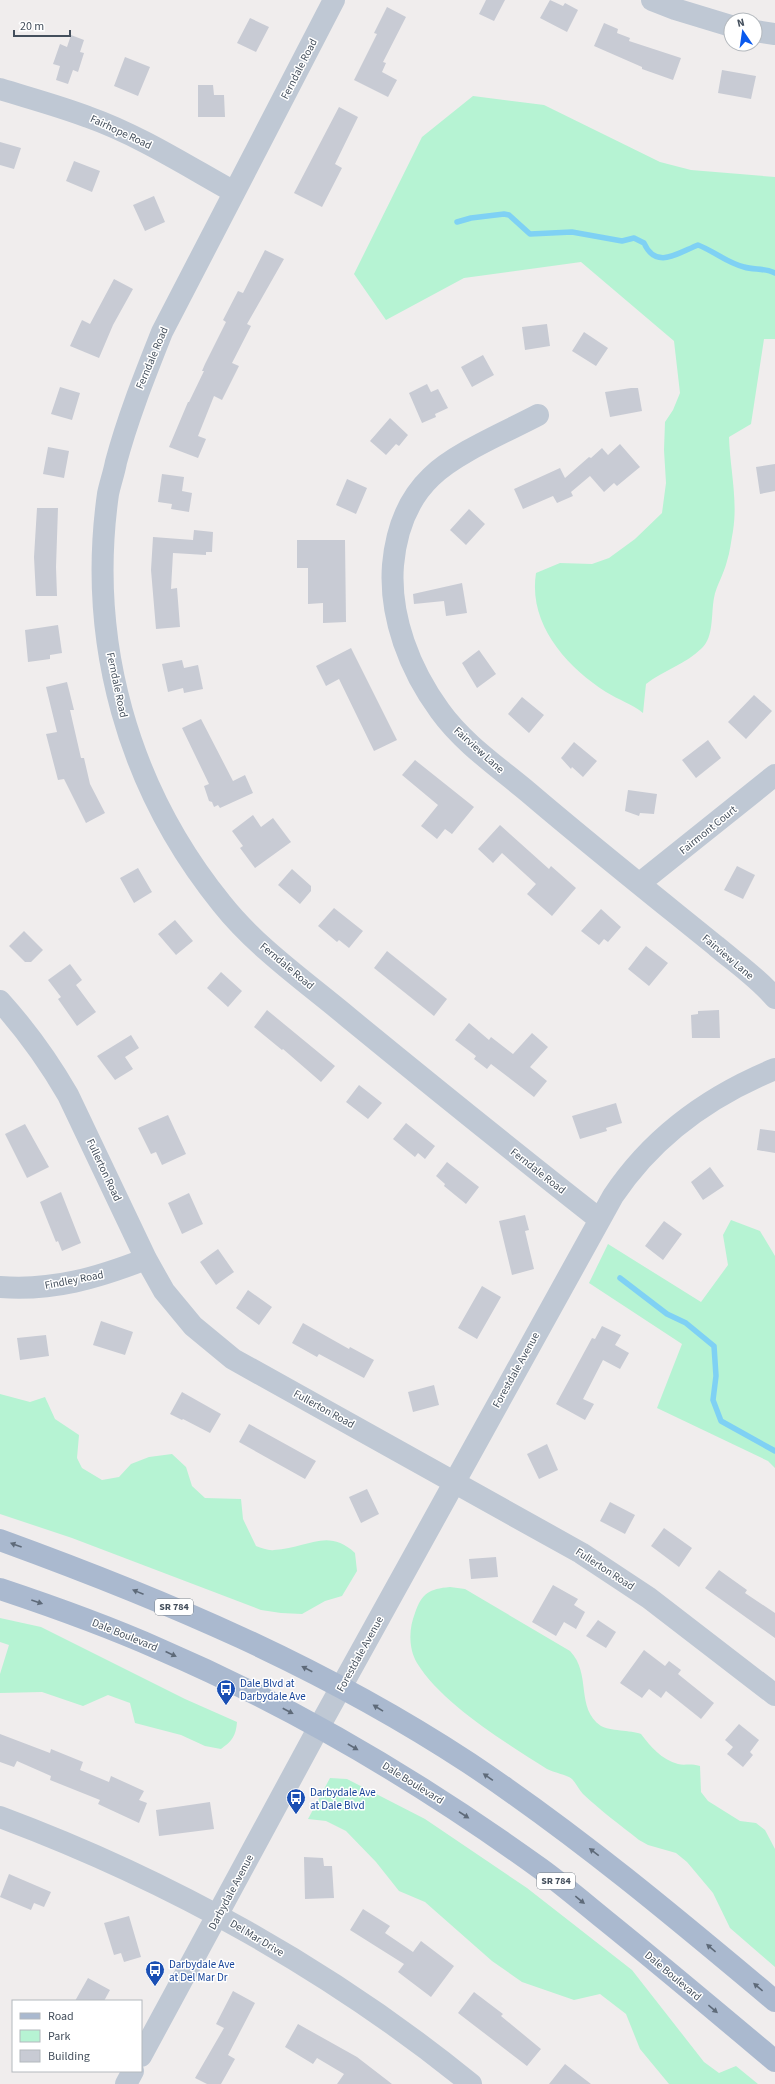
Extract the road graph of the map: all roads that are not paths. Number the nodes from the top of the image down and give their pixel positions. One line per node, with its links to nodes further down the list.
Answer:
1 (334, 0): 7 (street, Ferndale Road)
2 (652, 0): 3 (street)
3 (723, 24)
4 (763, 32): 5 (street)
5 (775, 34)
6 (0, 89): 7 (street, Fairhope Road)
7 (234, 192): 14 (street, Ferndale Road)
8 (538, 415): 10 (street, Fairview Lane)
9 (775, 776): 10 (street, Fairmont Court)
10 (640, 883): 11 (street, Fairview Lane)
11 (775, 998)
12 (0, 1001): 15 (street, Fullerton Road)
13 (775, 1069): 14 (street, Forestdale Avenue)
14 (599, 1219): 17 (street, Forestdale Avenue)
15 (146, 1259): 16 (street, Findley Road); 17 (street, Fullerton Road)
16 (0, 1287)
17 (454, 1481): 20 (street, Forestdale Avenue); 21 (street, Fullerton Road)
18 (0, 1540): 20 (main road, SR 784, one-way to 18)
19 (0, 1589): 22 (main road, Dale Boulevard / SR 784, one-way to 22)
20 (341, 1687): 22 (street, Forestdale Avenue); 25 (main road, SR 784, one-way to 20)
21 (775, 1695)
22 (319, 1727): 24 (street, Darbydale Avenue); 27 (main road, Dale Boulevard / SR 784, one-way to 27)
23 (0, 1817): 24 (street, Del Mar Drive)
24 (219, 1915): 26 (street, Darbydale Avenue); 30 (street, Del Mar Drive)
25 (775, 2001)
26 (142, 2054)
27 (775, 2061)
28 (132, 2072): 29 (street)
29 (126, 2084)
30 (471, 2084)

